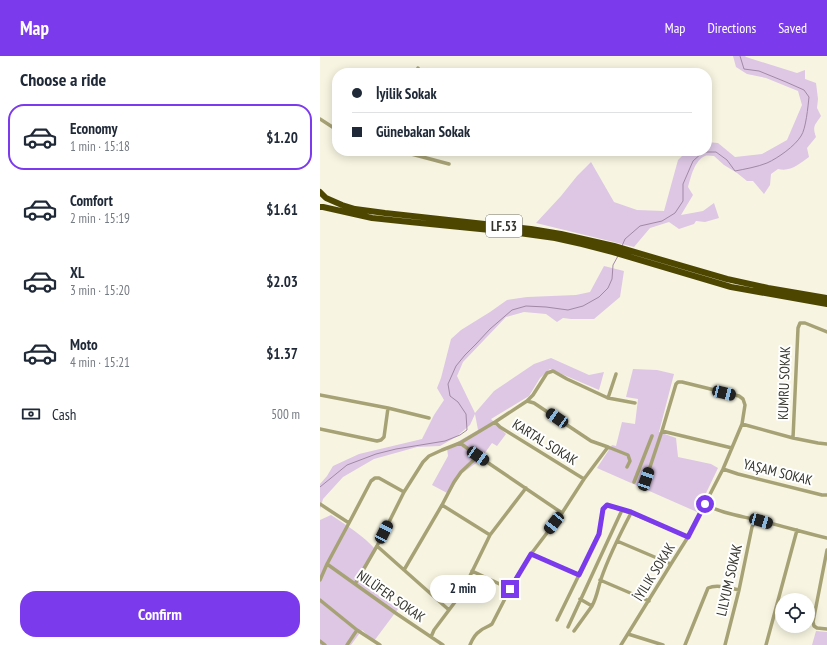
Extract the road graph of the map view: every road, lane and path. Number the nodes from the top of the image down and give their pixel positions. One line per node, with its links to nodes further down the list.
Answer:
1 (320, 119): 2 (street)
2 (332, 127)
3 (419, 156): 4 (street)
4 (449, 164)
5 (320, 192): 7 (highway, LF.53)
6 (320, 207): 7 (highway, LF.53)
7 (613, 249): 8 (highway, LF.53)
8 (627, 253): 9 (highway, LF.53); 10 (highway, LF.53)
9 (827, 298)
10 (827, 304)
11 (827, 332): 25 (street, KUMRU SOKAK)
12 (616, 374): 14 (street)
13 (320, 395): 17 (street)
14 (608, 398): 15 (street); 16 (street)
15 (527, 400): 19 (street); 28 (street)
16 (635, 403)
17 (388, 408): 18 (street); 21 (street)
18 (429, 418)
19 (495, 422): 26 (street); 33 (street, KARTAL SOKAK)
20 (742, 424): 22 (street, İYILIK SOKAK); 25 (street); 29 (street, İYILIK SOKAK)
21 (321, 430): 23 (street)
22 (662, 431): 29 (street); 34 (street)
23 (320, 436)
24 (652, 436): 35 (street)
25 (793, 438): 27 (street)
26 (460, 443): 30 (street); 37 (street)
27 (827, 444)
28 (608, 448): 31 (street); 33 (street)
29 (732, 448): 32 (street, İYILIK SOKAK)
30 (478, 456): 36 (street); 41 (street)
31 (627, 467)
32 (723, 469): 38 (street, YAŞAM SOKAK); 40 (street, İYILIK SOKAK)
33 (584, 479): 44 (street)
34 (646, 479)
35 (634, 482)
36 (526, 488): 44 (street); 48 (street)
37 (404, 492): 46 (street); 52 (street)
38 (827, 495)
39 (320, 504): 46 (street)
40 (705, 504): 45 (street); 49 (street, İYILIK SOKAK)
41 (442, 505): 48 (street); 57 (street)
42 (622, 510): 43 (street); 59 (street); 65 (street)
43 (631, 512): 49 (street); 51 (street)
44 (562, 513): 54 (street)
45 (756, 520): 47 (street); 64 (street, LILYUM SOKAK)
46 (349, 523): 55 (street)
47 (797, 530): 50 (street); 87 (street)
48 (490, 535): 58 (street)
49 (688, 537): 56 (street, İYILIK SOKAK)
50 (827, 538)
51 (617, 541): 56 (street); 61 (street)
52 (377, 546): 57 (street); 62 (street)
53 (827, 550): 72 (street)
54 (531, 554): 59 (street); 63 (street)
55 (327, 564): 60 (street); 62 (street, NILÜFER SOKAK)
56 (671, 564): 67 (street, İYILIK SOKAK)
57 (404, 570): 69 (street)
58 (472, 571): 63 (street); 69 (street)
59 (579, 575): 70 (street)
60 (320, 580)
61 (600, 580): 67 (street); 68 (street)
62 (355, 584): 76 (street, NILÜFER SOKAK)
63 (510, 589): 82 (street)
64 (739, 590): 85 (street); 86 (street, LILYUM SOKAK)
65 (580, 599): 68 (street); 71 (street)
66 (320, 600): 73 (street)
67 (649, 600): 75 (street, İYILIK SOKAK)
68 (592, 606): 74 (street)
69 (449, 610): 76 (street)
70 (557, 620)
71 (568, 627)
72 (827, 629)
73 (357, 630): 79 (street); 80 (street)
74 (574, 631)
75 (628, 634): 83 (street, İYILIK SOKAK); 84 (street)
76 (431, 637): 81 (street, NILÜFER SOKAK)
77 (320, 641): 78 (street)
78 (325, 645)
79 (347, 645)
80 (380, 645)
81 (443, 645)
82 (470, 645)
83 (621, 645)
84 (663, 645)
85 (685, 645)
86 (725, 645)
87 (766, 645)

